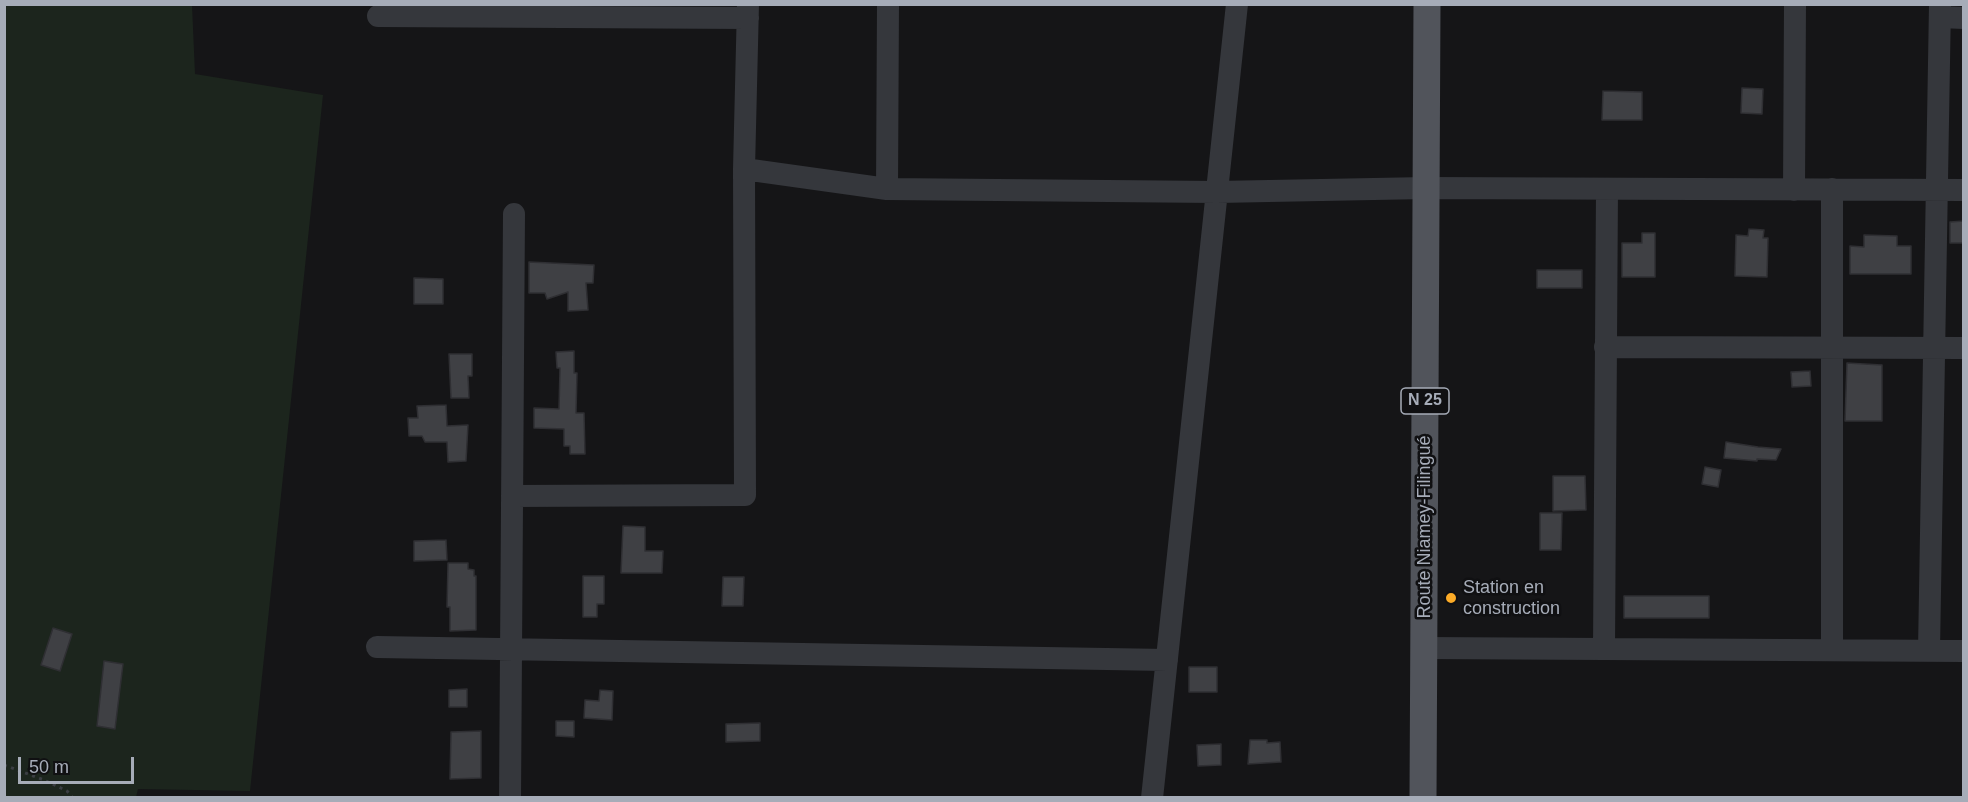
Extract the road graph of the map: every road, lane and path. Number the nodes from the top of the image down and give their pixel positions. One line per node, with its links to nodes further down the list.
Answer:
1 (888, 4): 11 (street)
2 (1237, 4): 17 (street)
3 (1427, 4): 10 (main road, Route Niamey-Filingué / N 25)
4 (1795, 4): 14 (street)
5 (748, 11): 7 (street); 9 (street)
6 (1940, 11): 8 (street); 15 (street)
7 (378, 16)
8 (1964, 18)
9 (744, 169): 11 (street); 23 (street)
10 (1426, 188): 12 (street); 17 (street); 25 (main road, Route Niamey-Filingué / N 25)
11 (887, 189): 17 (street)
12 (1607, 189): 14 (street); 19 (street)
13 (1832, 189): 14 (street); 15 (street); 20 (street)
14 (1794, 190)
15 (1937, 190): 16 (street); 21 (street)
16 (1964, 190)
17 (1217, 192): 31 (street)
18 (514, 213): 23 (street)
19 (1605, 347): 20 (street); 27 (street)
20 (1832, 348): 21 (street); 28 (street)
21 (1934, 348): 22 (street); 29 (street)
22 (1964, 348)
23 (512, 496): 26 (street)
24 (377, 647): 26 (street)
25 (1424, 648): 27 (street); 36 (main road, Route Niamey-Filingué / N 25)
26 (511, 649): 31 (street); 34 (street)
27 (1604, 649): 28 (street)
28 (1832, 650): 29 (street)
29 (1929, 650): 30 (street)
30 (1964, 651)
31 (1167, 660): 35 (street)
32 (4, 765): 33 (path)
33 (73, 798)
34 (510, 798)
35 (1152, 798)
36 (1423, 798)

